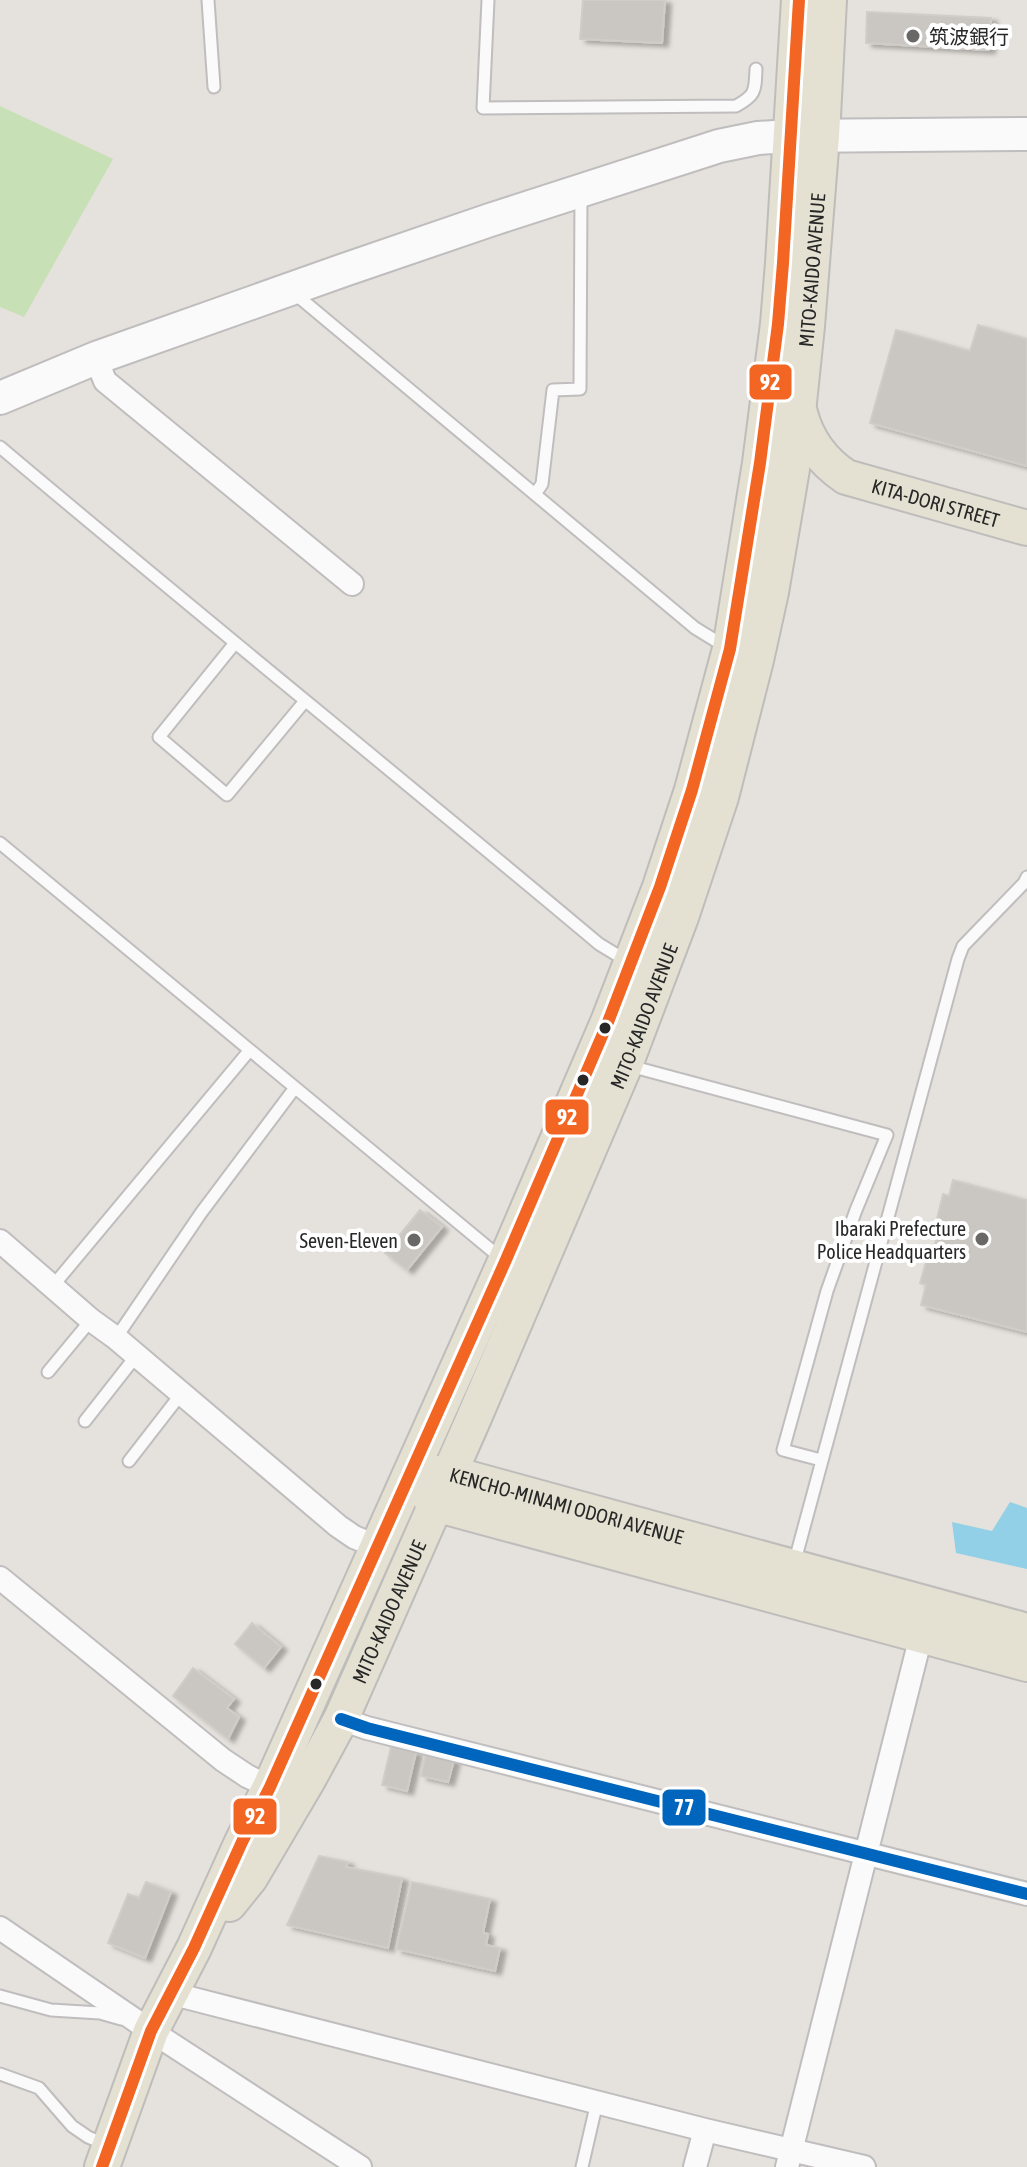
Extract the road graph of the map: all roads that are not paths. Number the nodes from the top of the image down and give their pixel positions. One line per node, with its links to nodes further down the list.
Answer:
1 (208, 0): 6 (lane)
2 (488, 0): 5 (lane)
3 (799, 0): 8 (main road, MITO-KAIDO AVENUE)
4 (829, 0): 8 (main road, MITO-KAIDO AVENUE)
5 (756, 69)
6 (214, 87)
7 (1027, 134): 8 (street)
8 (806, 136): 9 (street); 13 (main road, MITO-KAIDO AVENUE); 21 (main road, MITO-KAIDO AVENUE)
9 (581, 191): 10 (street); 16 (lane)
10 (289, 289): 11 (street); 16 (lane)
11 (96, 358): 12 (street); 19 (street)
12 (0, 398)
13 (799, 409): 15 (main road); 17 (main road, MITO-KAIDO AVENUE)
14 (0, 447): 20 (lane)
15 (846, 477): 17 (main road); 18 (main road, KITA-DORI STREET)
16 (535, 494): 21 (lane)
17 (782, 526): 26 (main road, MITO-KAIDO AVENUE)
18 (1027, 528)
19 (352, 584)
20 (235, 643): 22 (lane); 22 (lane)
21 (730, 649): 25 (main road, MITO-KAIDO AVENUE)
22 (305, 701): 25 (lane)
23 (0, 843): 27 (lane)
24 (1027, 877): 39 (lane)
25 (632, 964): 26 (main road, MITO-KAIDO AVENUE)
26 (632, 1004): 28 (main road, MITO-KAIDO AVENUE); 31 (main road, MITO-KAIDO AVENUE)
27 (249, 1051): 29 (lane); 32 (lane)
28 (625, 1065): 39 (lane); 42 (main road, MITO-KAIDO AVENUE)
29 (294, 1089): 31 (lane); 34 (lane)
30 (1, 1244): 32 (street)
31 (505, 1262): 41 (main road, MITO-KAIDO AVENUE)
32 (52, 1287): 33 (street)
33 (91, 1320): 34 (street); 36 (lane)
34 (116, 1338): 35 (street)
35 (136, 1356): 37 (street); 38 (lane)
36 (48, 1372)
37 (181, 1394): 40 (lane); 44 (street)
38 (85, 1421)
39 (821, 1460): 45 (lane)
40 (129, 1461)
41 (410, 1472): 42 (main road, KENCHO-MINAMI ODORI AVENUE); 43 (main road, KENCHO-MINAMI ODORI AVENUE); 44 (main road, MITO-KAIDO AVENUE)
42 (449, 1473): 43 (main road, MITO-KAIDO AVENUE); 45 (main road, KENCHO-MINAMI ODORI AVENUE)
43 (435, 1504): 48 (main road, KENCHO-MINAMI ODORI AVENUE); 50 (main road, MITO-KAIDO AVENUE)
44 (378, 1547): 51 (main road, MITO-KAIDO AVENUE)
45 (793, 1567): 47 (main road, KENCHO-MINAMI ODORI AVENUE)
46 (0, 1578): 51 (street)
47 (1027, 1631)
48 (921, 1636): 49 (main road, KENCHO-MINAMI ODORI AVENUE); 52 (street)
49 (1027, 1664)
50 (341, 1719): 52 (street); 55 (main road, MITO-KAIDO AVENUE)
51 (270, 1787): 55 (main road, MITO-KAIDO AVENUE)
52 (865, 1853): 53 (street); 63 (street)
53 (1027, 1894)
54 (0, 1928): 58 (street)
55 (194, 1948): 56 (main road, MITO-KAIDO AVENUE)
56 (170, 1993): 58 (main road, MITO-KAIDO AVENUE); 60 (street)
57 (0, 1996): 58 (lane)
58 (146, 2027): 62 (main road, MITO-KAIDO AVENUE); 64 (street)
59 (0, 2074): 62 (lane)
60 (597, 2102): 61 (street); 65 (lane)
61 (705, 2130): 63 (street); 66 (street)
62 (106, 2156)
63 (789, 2158): 67 (street)
64 (360, 2167)
65 (582, 2167)
66 (695, 2167)
67 (864, 2167)

